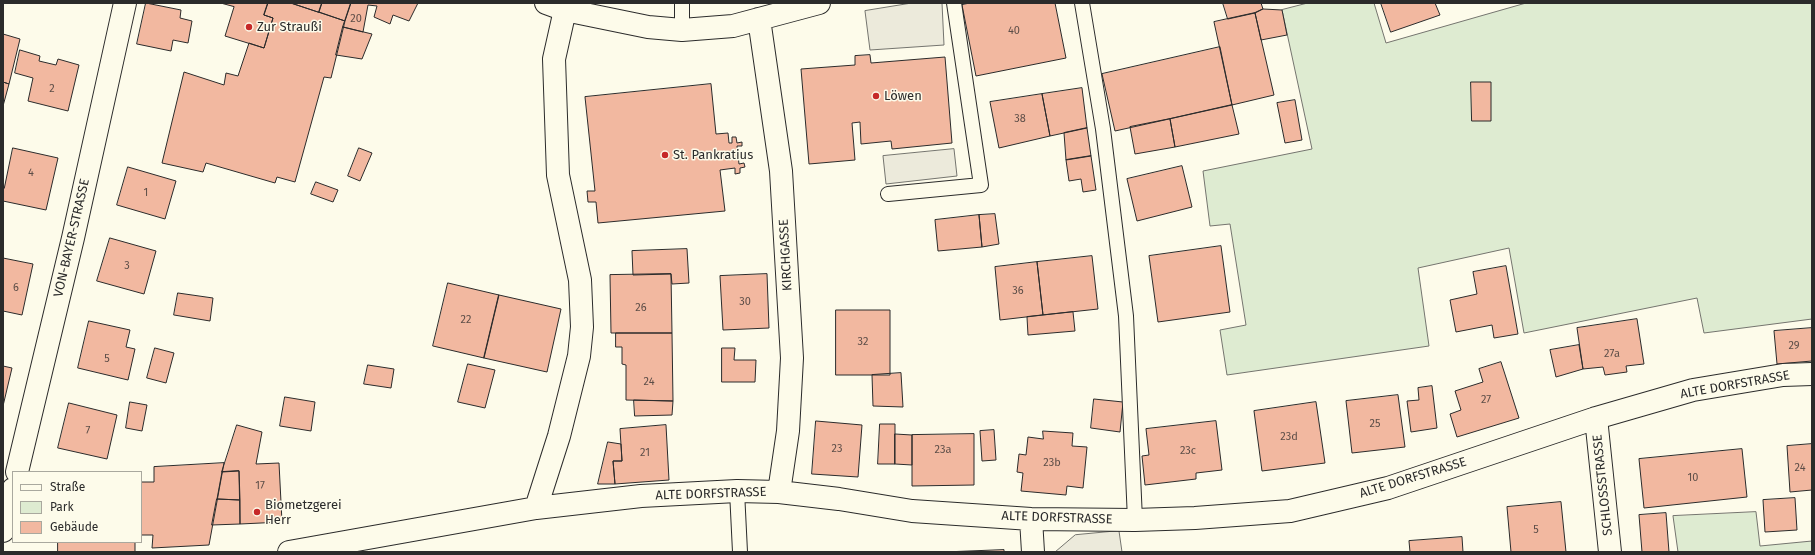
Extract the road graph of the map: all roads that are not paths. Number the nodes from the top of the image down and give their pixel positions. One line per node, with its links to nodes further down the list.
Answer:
1 (125, 3): 12 (street, VON-BAYER-STRASSE)
2 (682, 3): 8 (lane)
3 (819, 3): 7 (street)
4 (954, 3): 9 (lane)
5 (1082, 3): 18 (lane)
6 (556, 6): 8 (street); 16 (street)
7 (759, 19): 8 (street); 14 (street, KIRCHGASSE)
8 (682, 30)
9 (888, 194)
10 (1812, 374): 11 (street, ALTE DORFSTRASSE)
11 (1596, 418): 18 (street, ALTE DORFSTRASSE); 23 (street, SCHLOSSSTRASSE)
12 (17, 471)
13 (737, 491): 14 (street, ALTE DORFSTRASSE); 16 (street, ALTE DORFSTRASSE); 21 (lane)
14 (779, 492): 17 (street, ALTE DORFSTRASSE)
15 (12, 493): 19 (street)
16 (536, 508): 20 (street, ALTE DORFSTRASSE)
17 (1031, 519): 18 (street, ALTE DORFSTRASSE); 22 (street)
18 (1135, 520)
19 (3, 531)
20 (292, 552)
21 (740, 552)
22 (1033, 552)
23 (1610, 552)

